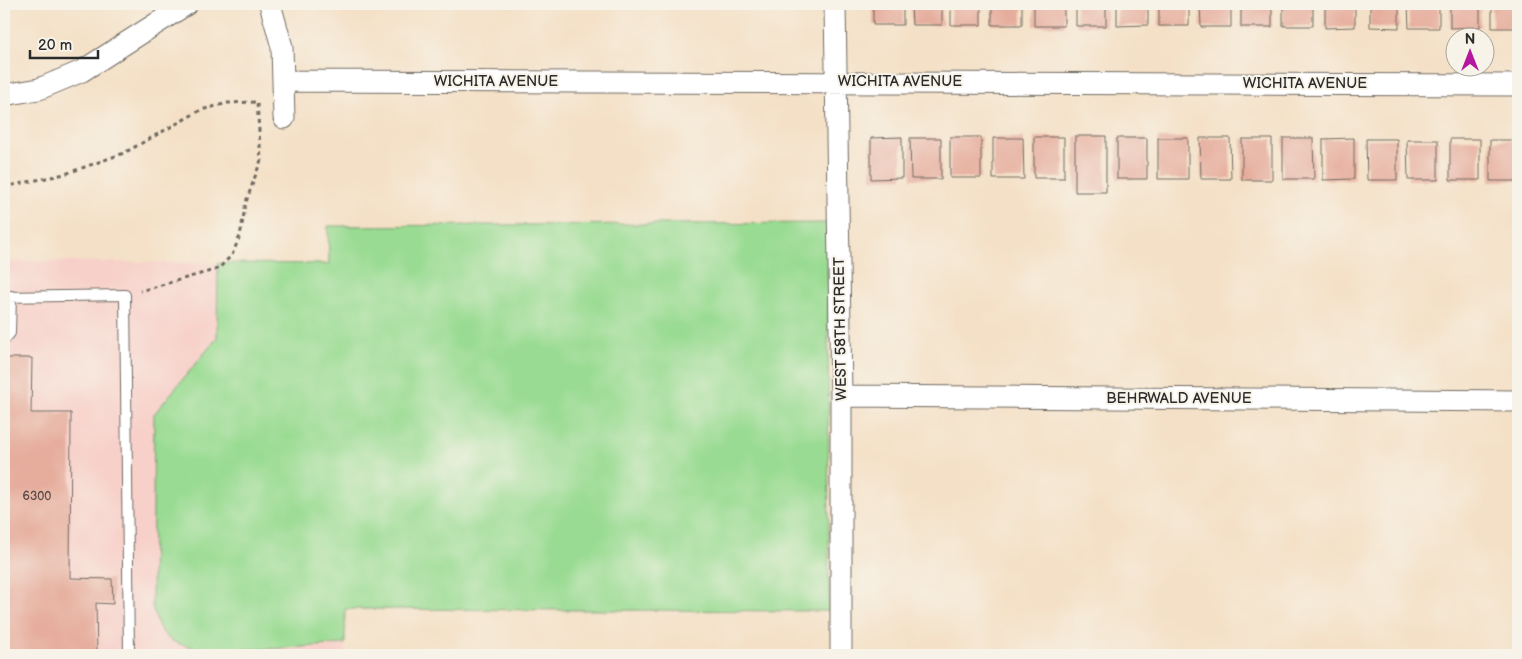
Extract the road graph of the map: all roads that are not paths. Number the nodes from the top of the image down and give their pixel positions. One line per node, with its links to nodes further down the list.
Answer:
1 (187, 4): 7 (street)
2 (270, 4): 4 (street)
3 (835, 4): 5 (street, WEST 58TH STREET)
4 (283, 81): 5 (street, WICHITA AVENUE); 8 (street)
5 (836, 81): 6 (street, WICHITA AVENUE); 11 (street, WEST 58TH STREET)
6 (1518, 85)
7 (4, 95)
8 (284, 118)
9 (8, 296): 10 (lane); 13 (lane)
10 (4, 340)
11 (841, 396): 12 (street, BEHRWALD AVENUE); 14 (street, WEST 58TH STREET)
12 (1518, 401)
13 (129, 655)
14 (841, 655)

